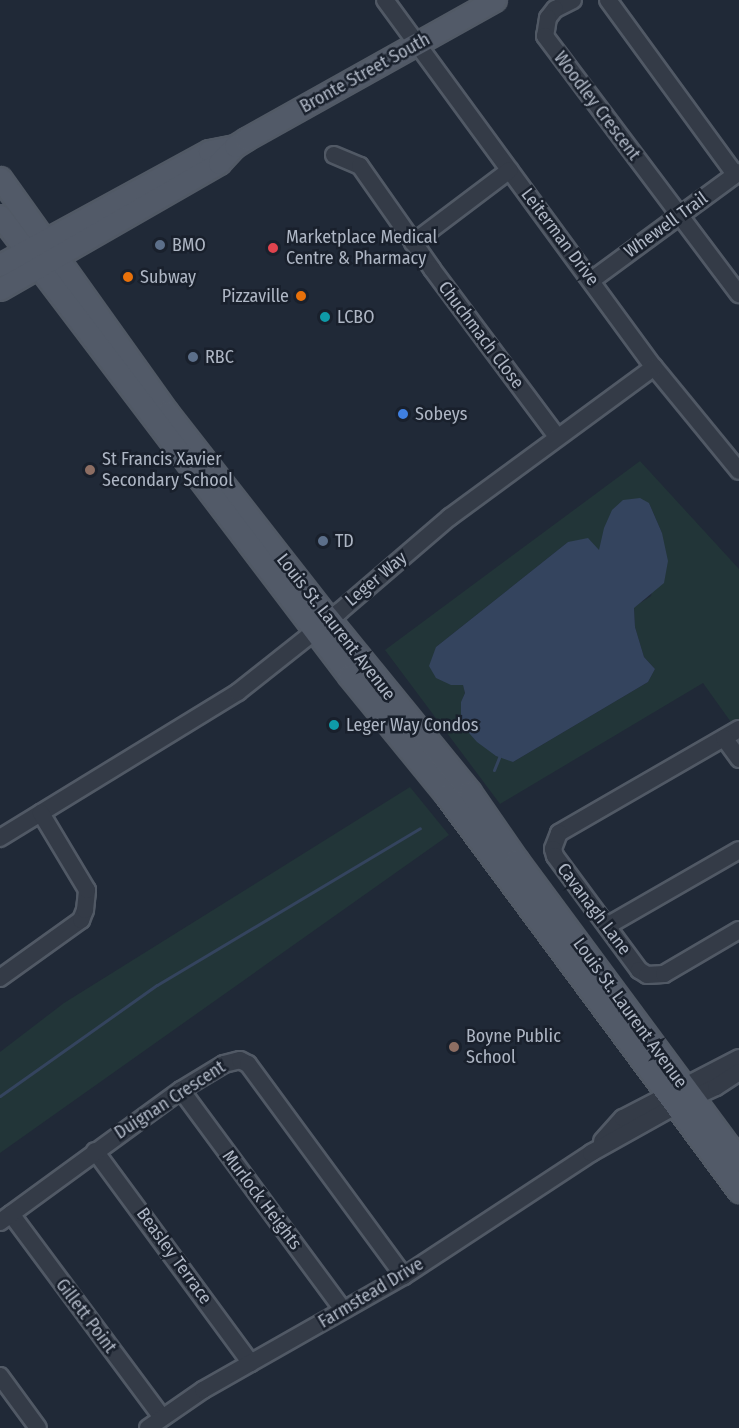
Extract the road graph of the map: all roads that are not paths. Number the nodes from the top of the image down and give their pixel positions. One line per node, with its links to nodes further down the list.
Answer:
1 (385, 0): 5 (street, Leiterman Drive)
2 (495, 0): 5 (main road, Bronte Street South)
3 (573, 0): 10 (street, Woodley Crescent)
4 (608, 0): 8 (street)
5 (418, 45): 7 (street, Leiterman Drive); 13 (main road, Bronte Street South)
6 (334, 154): 12 (street, Chuchmach Close)
7 (510, 170): 12 (street); 16 (street, Leiterman Drive)
8 (737, 173): 10 (street, Whewell Trail)
9 (0, 178): 13 (main road, Louis St. Laurent Avenue)
10 (679, 215): 16 (street, Whewell Trail); 18 (street)
11 (0, 216): 14 (main road, Louis St. Laurent Avenue)
12 (413, 243): 20 (street, Chuchmach Close)
13 (50, 248): 14 (main road, Bronte Street South); 22 (main road, Louis St. Laurent Avenue)
14 (31, 259): 15 (main road, Bronte Street South); 17 (main road, Bronte Street South); 22 (main road, Louis St. Laurent Avenue)
15 (0, 265)
16 (592, 280): 19 (street, Leiterman Drive)
17 (0, 289)
18 (739, 294)
19 (654, 367): 20 (street, Leger Way); 21 (street, Leiterman Drive)
20 (557, 437): 22 (street, Leger Way)
21 (739, 471)
22 (322, 625): 26 (street, Leger Way); 35 (main road, Louis St. Laurent Avenue)
23 (739, 729): 24 (street, Cavanagh Lane)
24 (724, 738): 25 (street); 29 (street, Cavanagh Lane)
25 (739, 759)
26 (41, 813): 27 (street, Leger Way); 31 (street)
27 (0, 838)
28 (739, 850): 29 (street)
29 (607, 926): 30 (street, Cavanagh Lane)
30 (739, 930)
31 (0, 978)
32 (739, 1058): 35 (street, Farmstead Drive)
33 (739, 1072): 35 (street, Farmstead Drive)
34 (181, 1090): 36 (street, Duignan Crescent); 40 (street, Duignan Crescent); 41 (street, Murlock Heights)
35 (681, 1096): 37 (main road, Louis St. Laurent Avenue); 38 (main road, Louis St. Laurent Avenue); 40 (street, Farmstead Drive)
36 (95, 1151): 39 (street, Duignan Crescent); 42 (street, Beasley Terrace)
37 (739, 1160)
38 (739, 1191)
39 (5, 1218): 44 (street, Gillett Point)
40 (404, 1276): 41 (street, Farmstead Drive)
41 (343, 1311): 42 (street, Farmstead Drive)
42 (251, 1364): 44 (street, Farmstead Drive)
43 (0, 1376): 45 (street)
44 (162, 1418): 46 (street, Farmstead Drive)
45 (38, 1428)
46 (148, 1428)

